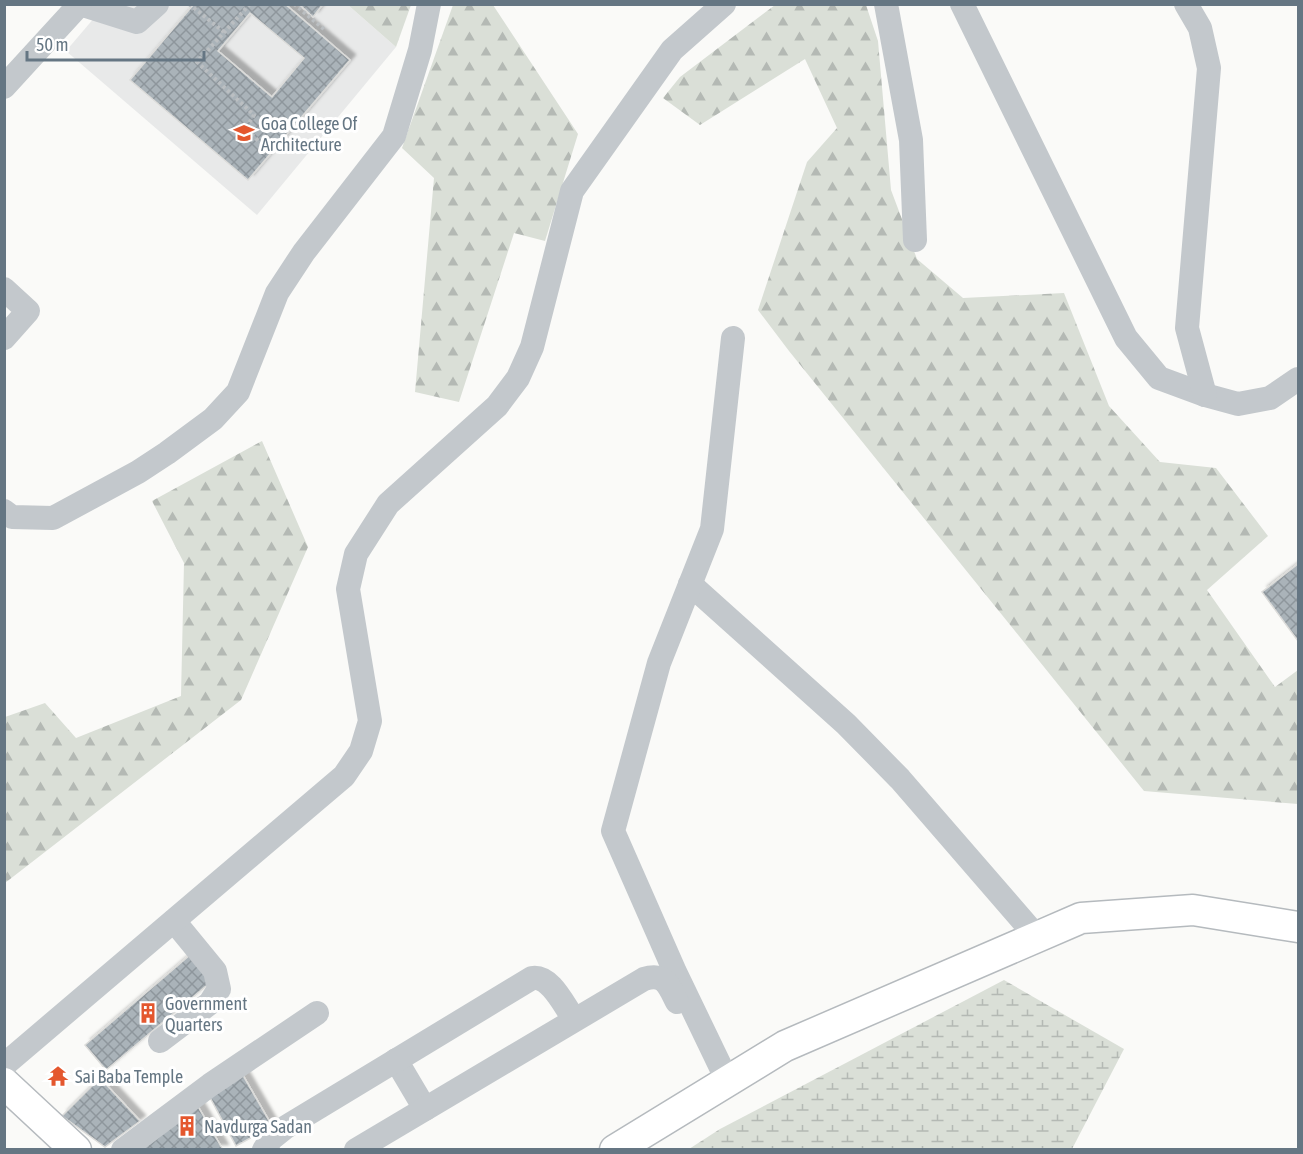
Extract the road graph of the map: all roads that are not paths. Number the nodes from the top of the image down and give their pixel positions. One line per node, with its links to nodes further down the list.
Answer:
1 (80, 4): 2 (street); 8 (street)
2 (157, 4)
3 (429, 4): 15 (street)
4 (724, 4): 17 (street)
5 (886, 4): 9 (street)
6 (962, 4): 14 (street)
7 (1186, 4): 14 (street)
8 (4, 87)
9 (915, 240)
10 (4, 289): 11 (street)
11 (4, 338)
12 (732, 338): 16 (street)
13 (1299, 379): 14 (street)
14 (1205, 395)
15 (4, 511)
16 (690, 584): 19 (street); 25 (street)
17 (174, 921): 22 (street); 24 (street)
18 (1299, 927): 19 (main road)
19 (1037, 937): 25 (main road)
20 (317, 1013): 29 (street)
21 (574, 1019): 23 (street); 25 (street); 27 (street)
22 (160, 1041)
23 (396, 1060): 27 (street); 30 (street)
24 (4, 1065)
25 (722, 1082): 32 (main road)
26 (4, 1083): 28 (main road)
27 (425, 1109): 31 (street)
28 (76, 1149)
29 (123, 1149)
30 (264, 1149)
31 (356, 1149)
32 (615, 1149)

